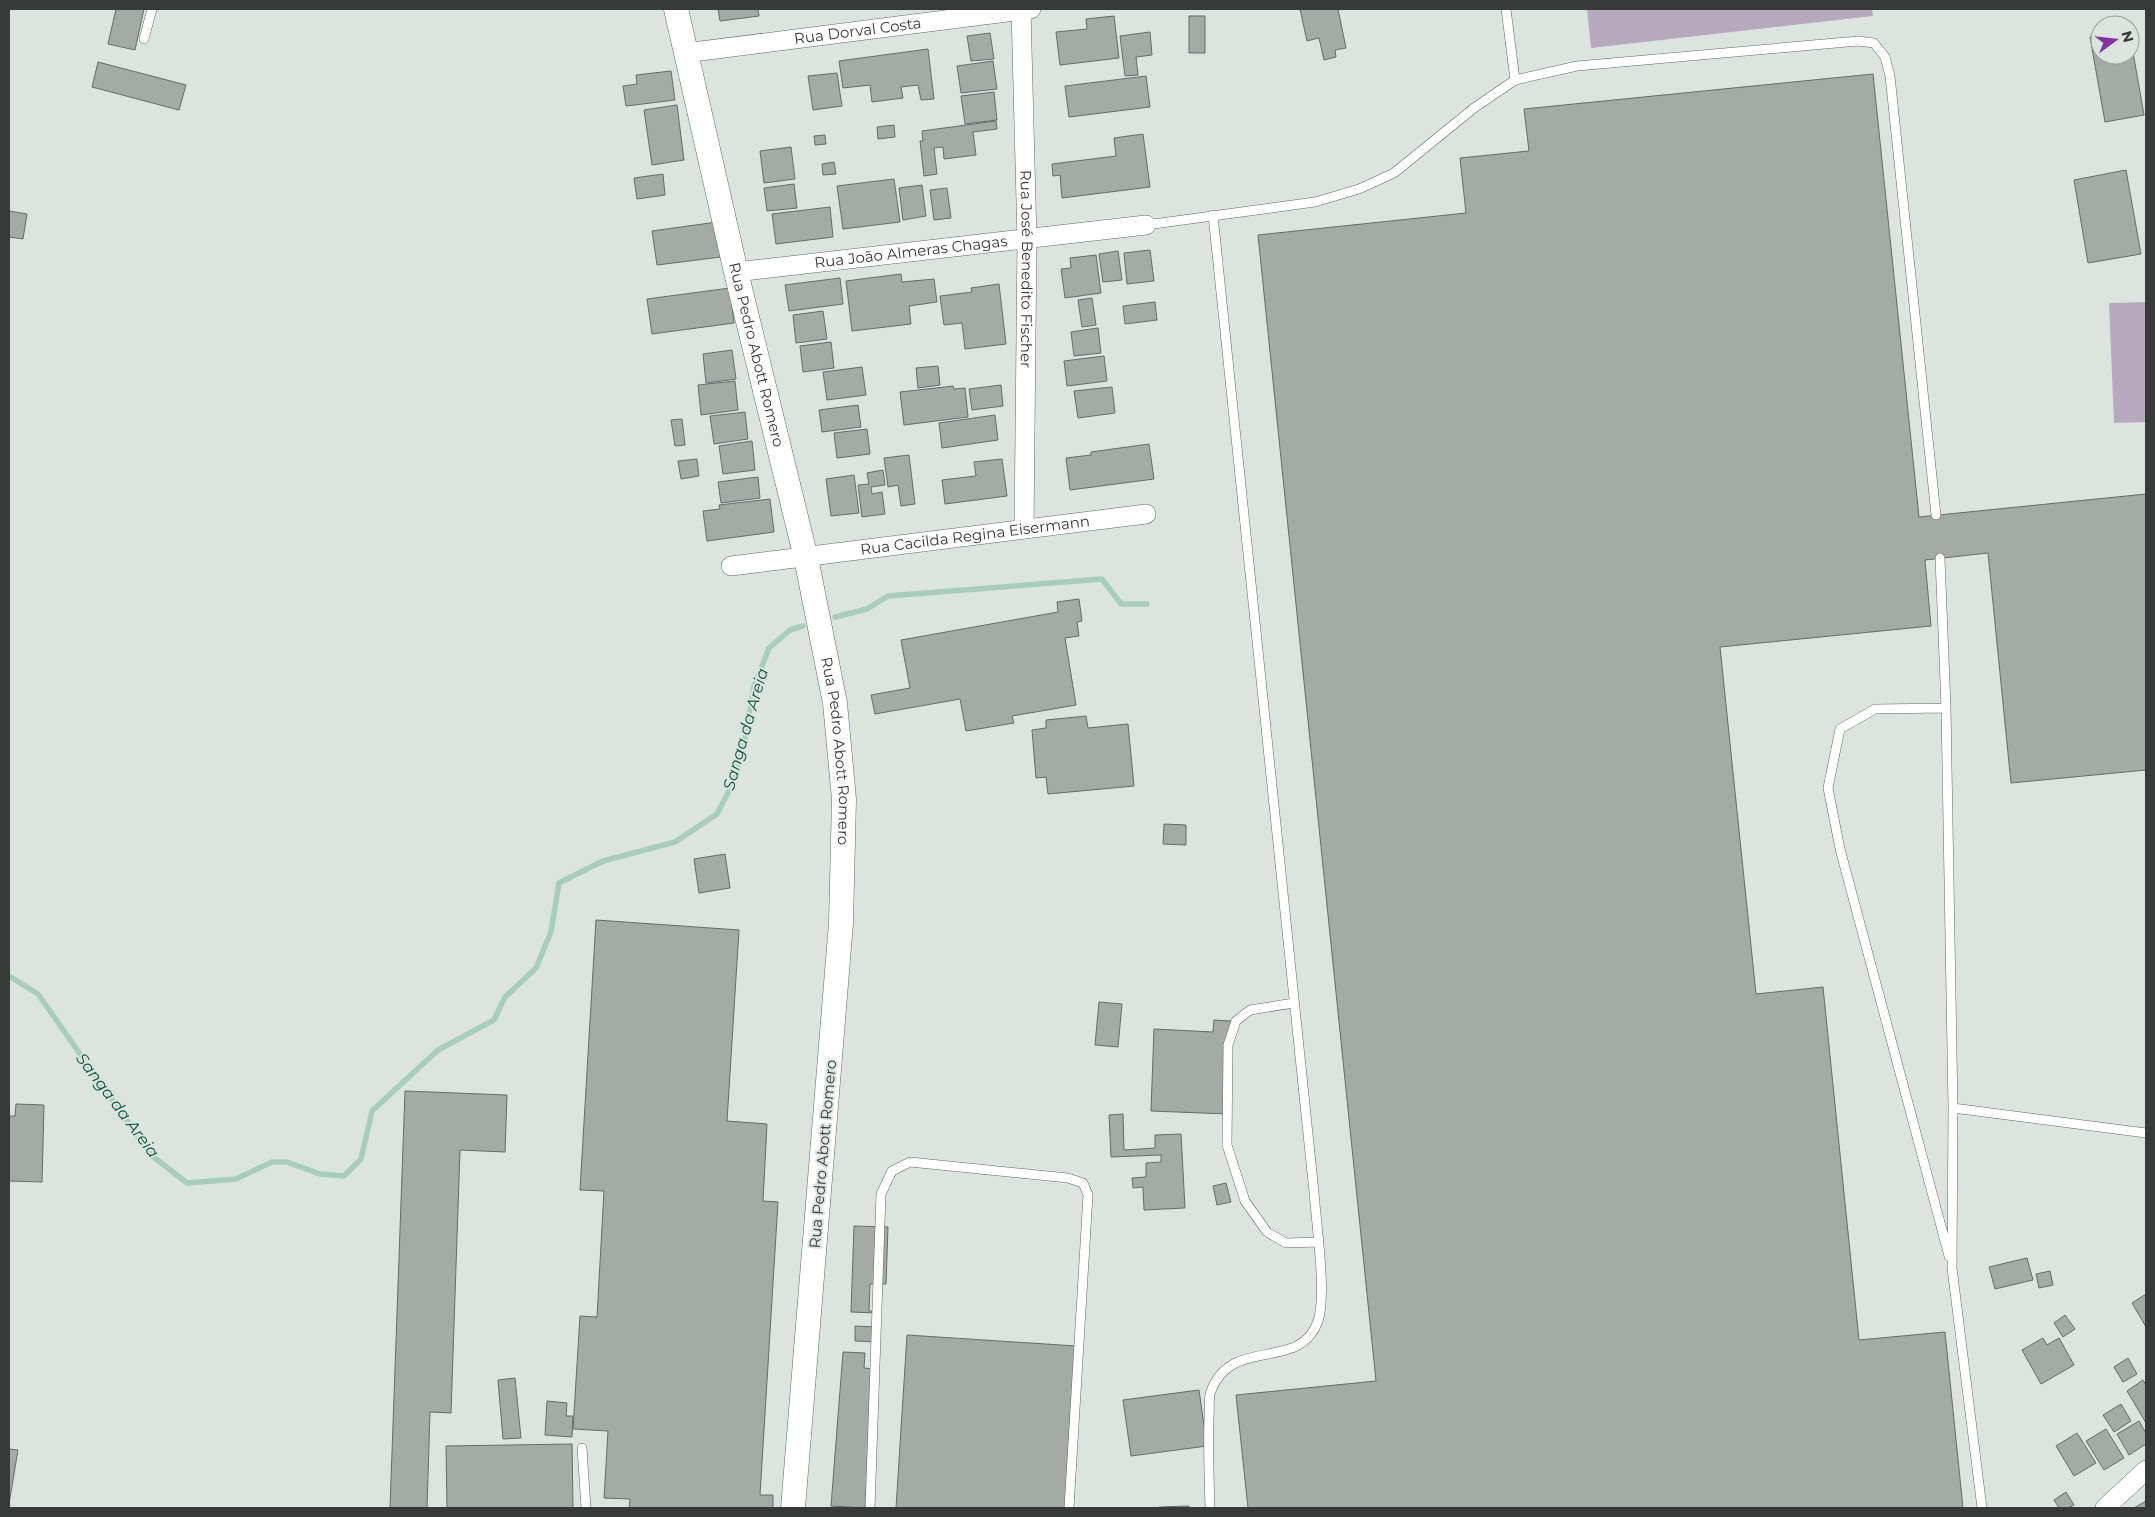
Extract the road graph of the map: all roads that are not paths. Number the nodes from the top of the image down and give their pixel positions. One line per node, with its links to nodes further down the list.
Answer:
1 (152, 9): 5 (lane)
2 (676, 9): 6 (street, Rua Pedro Abott Romero)
3 (1025, 9): 6 (street, Rua Dorval Costa); 10 (street, Rua José Benedito Fischer)
4 (1506, 9): 7 (lane)
5 (144, 39)
6 (684, 53): 11 (street, Rua Pedro Abott Romero)
7 (1515, 80): 8 (lane); 13 (lane)
8 (1214, 215): 9 (lane); 19 (lane)
9 (1146, 225): 10 (street, Rua João Almeras Chagas)
10 (1027, 240): 11 (street, Rua João Almeras Chagas); 14 (street, Rua José Benedito Fischer)
11 (736, 272): 15 (street, Rua Pedro Abott Romero)
12 (1146, 514): 14 (street, Rua Cacilda Regina Eisermann)
13 (1936, 515)
14 (1024, 529): 15 (street, Rua Cacilda Regina Eisermann)
15 (806, 558): 17 (street, Rua Cacilda Regina Eisermann); 27 (street, Rua Pedro Abott Romero)
16 (1940, 558): 18 (lane)
17 (731, 566)
18 (1946, 708): 20 (lane); 23 (lane)
19 (1294, 1003): 22 (lane); 22 (lane)
20 (1953, 1108): 21 (lane); 23 (lane)
21 (2146, 1133)
22 (1318, 1242): 30 (lane)
23 (1952, 1268): 31 (lane)
24 (582, 1448): 26 (lane)
25 (2146, 1470): 32 (street)
26 (586, 1508)
27 (793, 1508)
28 (870, 1508): 29 (lane)
29 (1069, 1508)
30 (1210, 1508)
31 (1982, 1508)
32 (2105, 1508)

